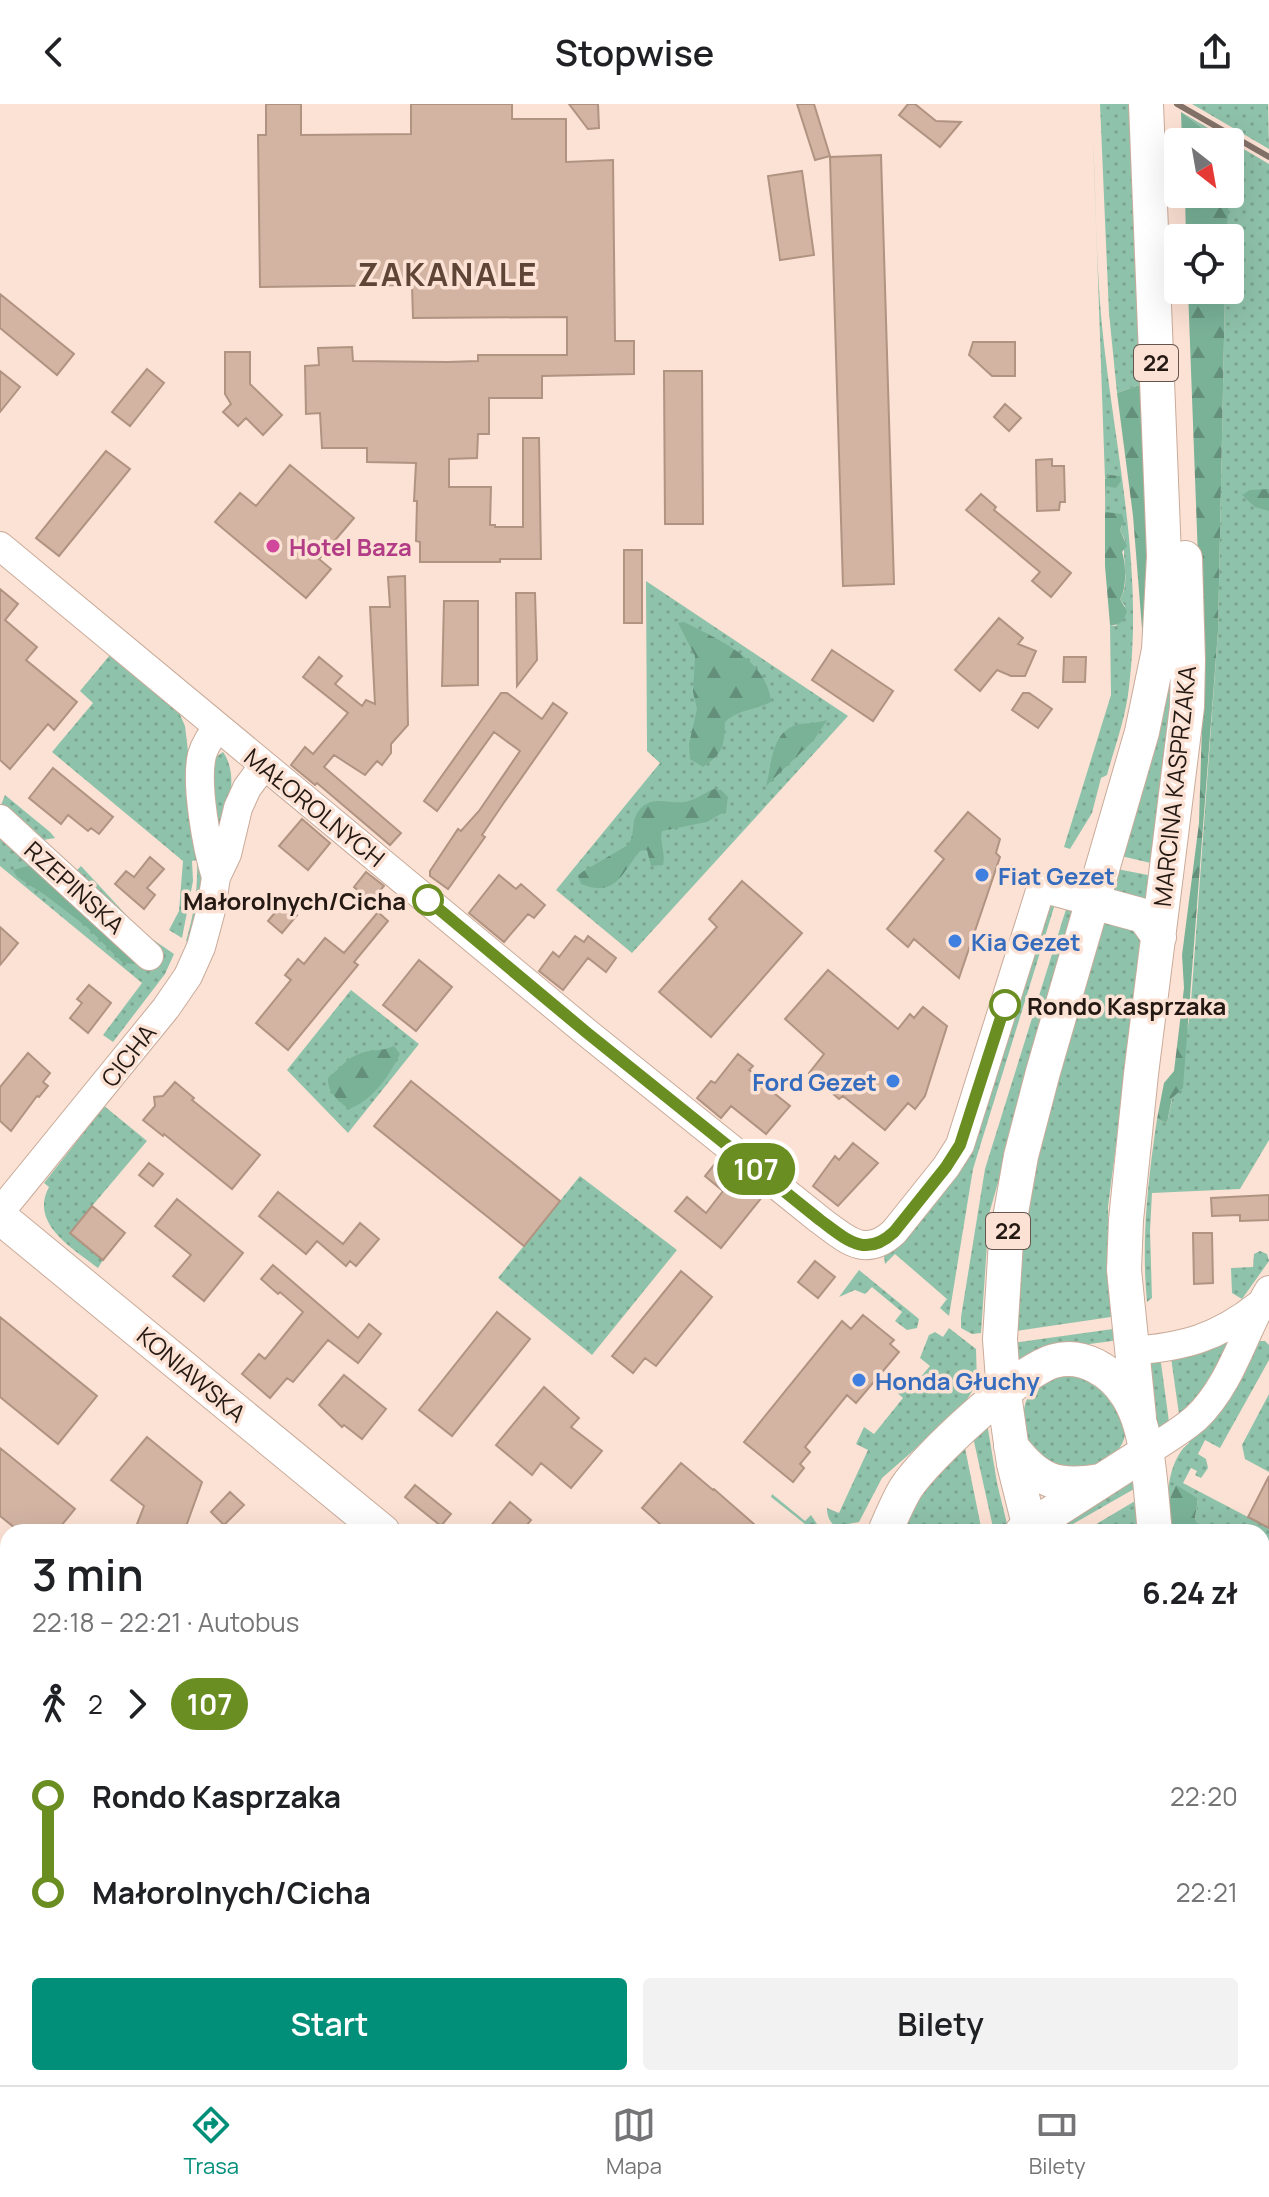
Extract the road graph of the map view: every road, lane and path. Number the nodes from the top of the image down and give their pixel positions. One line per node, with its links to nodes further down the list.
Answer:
1 (1146, 104): 3 (main road, MARCINA KASPRZAKA / 22)
2 (1167, 104): 3 (main road, MARCINA KASPRZAKA / 22)
3 (1159, 174): 9 (main road, MARCINA KASPRZAKA / 22); 10 (main road, MARCINA KASPRZAKA / 22)
4 (0, 546): 5 (street, MAŁOROLNYCH)
5 (218, 727): 6 (street, MAŁOROLNYCH); 8 (street)
6 (264, 765): 8 (street); 9 (street, MAŁOROLNYCH)
7 (0, 819): 11 (street, RZEPIŃSKA)
8 (216, 877): 12 (street, CICHA)
9 (1093, 902): 10 (main road); 16 (main road, MARCINA KASPRZAKA / 22)
10 (1159, 937): 14 (main road, MARCINA KASPRZAKA / 22)
11 (149, 956)
12 (0, 1214): 21 (main road, KONIAWSKA)
13 (1265, 1297): 14 (street); 19 (street)
14 (1131, 1351): 15 (main road); 17 (main road, MARCINA KASPRZAKA / 22)
15 (1062, 1359): 16 (main road); 17 (main road, 22)
16 (1004, 1394): 18 (main road, 22); 22 (main road)
17 (1139, 1417): 19 (main road, 22)
18 (1011, 1446): 20 (main road); 23 (main road, 22)
19 (1145, 1453): 20 (main road); 25 (main road, 22)
20 (1101, 1481): 24 (main road)
21 (373, 1524)
22 (889, 1524)
23 (1027, 1524)
24 (1037, 1524)
25 (1154, 1524)

